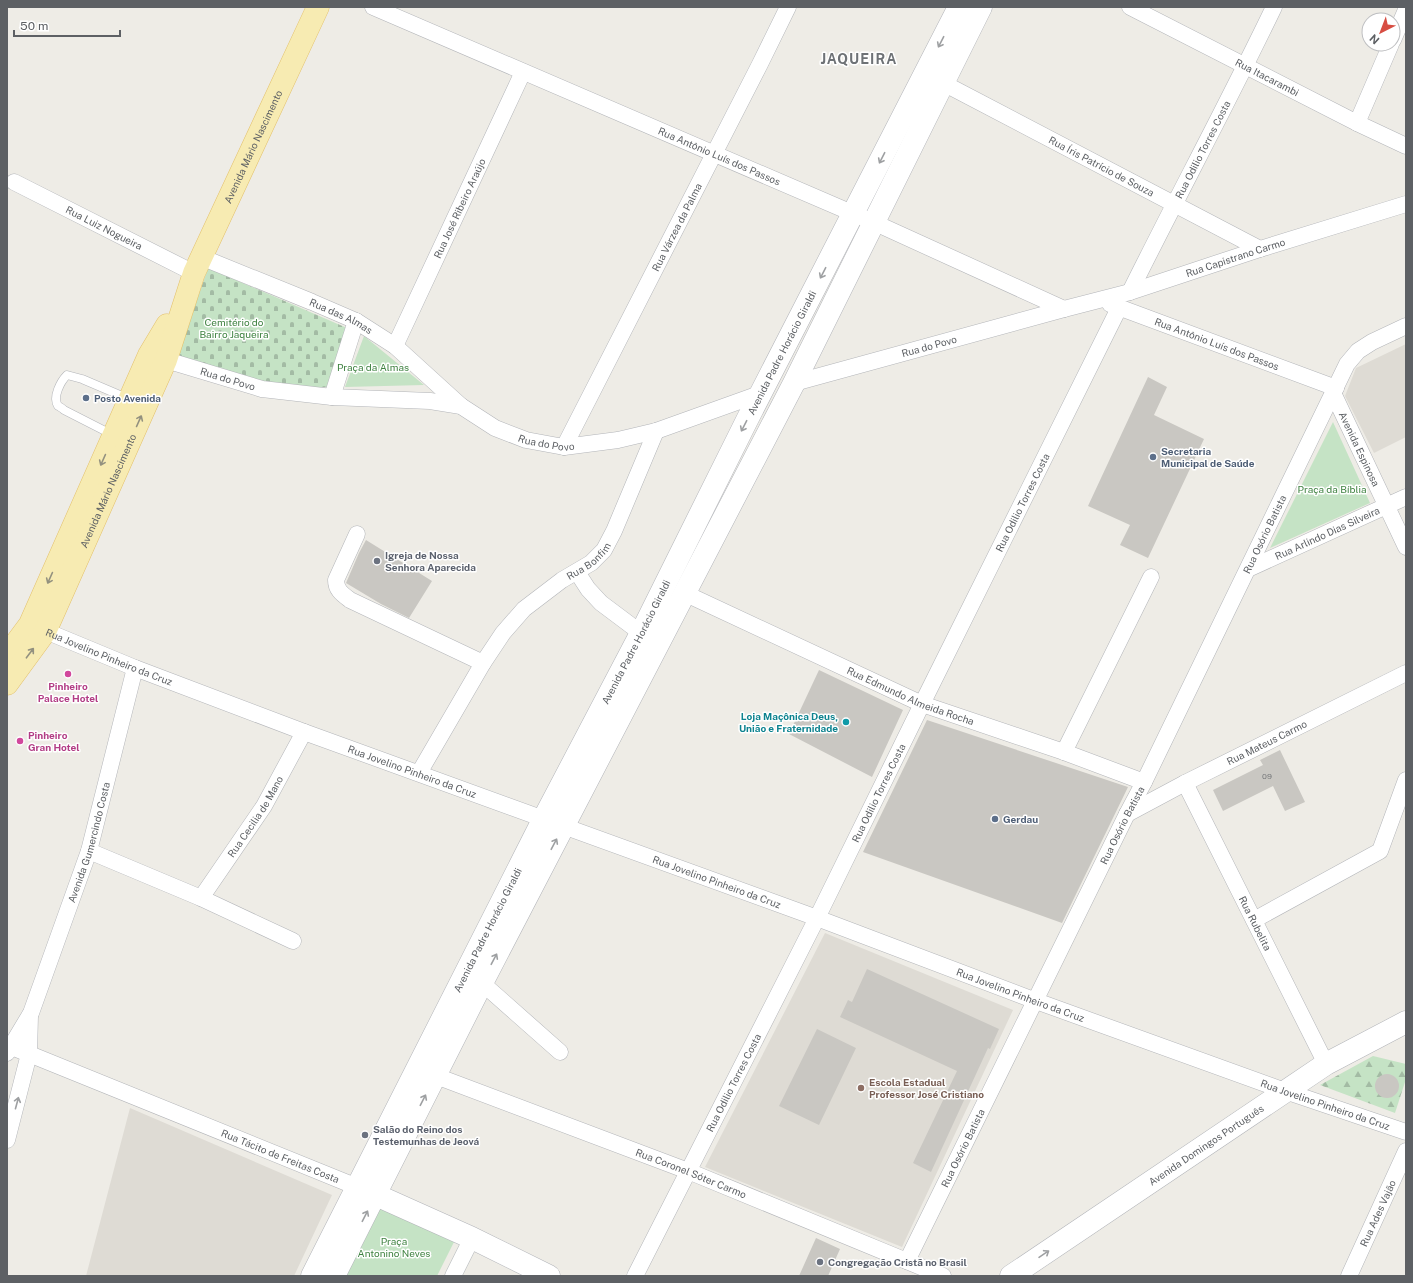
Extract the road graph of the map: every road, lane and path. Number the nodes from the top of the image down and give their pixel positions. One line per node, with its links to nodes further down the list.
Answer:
1 (318, 7): 23 (main road, Avenida Mário Nascimento)
2 (373, 7): 12 (street, Rua Antônio Luís dos Passos)
3 (788, 7): 16 (street, Rua Várzea da Palma)
4 (959, 7): 20 (street, Avenida Padre Horácio Giraldi, one-way to 20)
5 (981, 7): 13 (street, Avenida Padre Horácio Giraldi)
6 (1130, 7): 11 (street, Rua Itacarambi)
7 (1274, 7): 11 (street, Rua Odilio Torres Costa)
8 (1406, 10): 9 (street)
9 (1401, 22)
10 (1387, 52): 14 (street)
11 (1245, 66): 14 (street, Rua Itacarambi); 18 (street, Rua Odilio Torres Costa)
12 (523, 72): 16 (street, Rua Antônio Luís dos Passos); 30 (street, Rua José Ribeiro Araújo)
13 (943, 83): 18 (street, Rua Íris Patrício de Souza); 21 (street, Avenida Padre Horácio Giraldi)
14 (1356, 123): 15 (street, Rua Itacarambi)
15 (1406, 146)
16 (714, 154): 20 (street, Rua Antônio Luís dos Passos); 40 (street, Rua Várzea da Palma)
17 (14, 182): 23 (street, Rua Luiz Nogueira)
18 (1174, 203): 22 (street, Rua Íris Patrício de Souza); 24 (street, Rua Odilio Torres Costa)
19 (1406, 204): 22 (street, Rua Capistrano Carmo)
20 (853, 214): 21 (street, Rua Antônio Luís dos Passos); 34 (street, Avenida Padre Horácio Giraldi, one-way to 34)
21 (873, 222): 27 (street, Rua Antônio Luís dos Passos); 32 (street, Avenida Padre Horácio Giraldi)
22 (1260, 249): 24 (street, Rua Capistrano Carmo)
23 (194, 272): 28 (street, Rua das Almas); 31 (main road, Avenida Mário Nascimento)
24 (1130, 292): 25 (street, Rua Capistrano Carmo)
25 (1098, 300): 26 (street, Rua Antônio Luís dos Passos); 27 (street, Rua Capistrano Carmo)
26 (1119, 308): 33 (street, Rua Antônio Luís dos Passos); 56 (street, Rua Odilio Torres Costa)
27 (1064, 309): 32 (street, Rua do Povo)
28 (356, 321): 30 (street, Rua das Almas); 35 (street)
29 (1406, 326): 33 (street, Rua Osório Batista)
30 (395, 346): 37 (street, Rua das Almas)
31 (157, 358): 35 (street, Rua do Povo); 36 (main road, Avenida Mário Nascimento); 49 (main road, Avenida Mário Nascimento, one-way to 31)
32 (794, 383): 48 (street, Avenida Padre Horácio Giraldi)
33 (1334, 390): 42 (street, Avenida Espinosa); 45 (street, Rua Osório Batista)
34 (762, 393): 38 (street, Rua do Povo); 50 (street, Avenida Padre Horácio Giraldi, one-way to 50)
35 (332, 397): 37 (street, Rua do Povo)
36 (130, 399): 39 (main road, Avenida Mário Nascimento); 39 (lane)
37 (461, 406): 40 (street, Rua do Povo)
38 (656, 431): 40 (street, Rua do Povo); 46 (street, Rua Bonfim)
39 (114, 435): 49 (main road, Avenida Mário Nascimento, one-way to 49)
40 (564, 447)
41 (1406, 497): 42 (street, Rua Arlindo Dias Silveira)
42 (1387, 506): 44 (street, Avenida Espinosa); 45 (street, Rua Arlindo Dias Silveira)
43 (356, 534): 52 (street)
44 (1406, 547)
45 (1248, 570): 61 (street, Rua Osório Batista)
46 (577, 572): 50 (street); 52 (street, Rua Bonfim)
47 (1150, 577): 58 (street)
48 (684, 593): 56 (street, Rua Edmundo Almeida Rocha); 64 (street, Avenida Padre Horácio Giraldi)
49 (38, 628): 51 (main road, Avenida Mário Nascimento); 53 (street, Rua Jovelino Pinheiro da Cruz); 55 (main road, Avenida Mário Nascimento, one-way to 49)
50 (640, 632): 64 (street, Avenida Padre Horácio Giraldi)
51 (7, 655)
52 (482, 662): 59 (street, Rua Bonfim)
53 (135, 668): 57 (street, Rua Jovelino Pinheiro da Cruz); 65 (street, Avenida Gumercindo Costa)
54 (1406, 673): 62 (street, Rua Mateus Carmo)
55 (8, 681)
56 (922, 704): 58 (street, Rua Edmundo Almeida Rocha); 67 (street, Rua Odilio Torres Costa)
57 (304, 732): 59 (street, Rua Jovelino Pinheiro da Cruz); 66 (street, Rua Cecilia de Mano)
58 (1064, 752): 61 (street, Rua Edmundo Almeida Rocha)
59 (419, 773): 64 (street, Rua Jovelino Pinheiro da Cruz)
60 (1406, 780): 68 (street)
61 (1144, 782): 63 (street, Rua Osório Batista)
62 (1185, 783): 63 (street, Rua Mateus Carmo); 68 (street, Rua Rubelita)
63 (1127, 814): 71 (street, Rua Osório Batista)
64 (554, 822): 67 (street, Rua Jovelino Pinheiro da Cruz); 70 (street, Avenida Padre Horácio Giraldi, one-way to 64); 84 (street, Avenida Padre Horácio Giraldi)
65 (89, 851): 66 (street); 72 (street, Avenida Gumercindo Costa)
66 (201, 898): 69 (street)
67 (817, 918): 71 (street, Rua Jovelino Pinheiro da Cruz); 83 (street, Rua Odilio Torres Costa)
68 (1254, 920): 77 (street, Rua Rubelita)
69 (293, 941)
70 (482, 983): 75 (street); 78 (street, Avenida Padre Horácio Giraldi)
71 (1036, 1001): 79 (street, Rua Jovelino Pinheiro da Cruz); 86 (street, Rua Osório Batista)
72 (30, 1013): 74 (street, Avenida Gumercindo Costa); 76 (street, Avenida Gumercindo Costa)
73 (1406, 1022): 77 (street, Avenida Domingos Português)
74 (8, 1048): 76 (street, Rua Tácito de Freitas Costa)
75 (560, 1052)
76 (29, 1054): 81 (street, Avenida Gumercindo Costa, one-way to 76); 84 (street, Rua Tácito de Freitas Costa)
77 (1326, 1064): 79 (street, Avenida Domingos Português)
78 (436, 1076): 83 (street, Rua Coronel Sóter Carmo); 84 (street, Avenida Padre Horácio Giraldi, one-way to 78)
79 (1285, 1091): 80 (street, Rua Jovelino Pinheiro da Cruz); 93 (street, Avenida Domingos Português, one-way to 79)
80 (1406, 1132)
81 (7, 1140)
82 (1406, 1151): 94 (street, Rua Ades Vajão)
83 (688, 1171): 86 (street, Rua Coronel Sóter Carmo); 91 (street, Rua Odilio Torres Costa)
84 (367, 1190): 85 (street, Rua Tácito de Freitas Costa); 87 (street, Avenida Padre Horácio Giraldi); 88 (street, Avenida Padre Horácio Giraldi, one-way to 84)
85 (472, 1238): 89 (street); 90 (street, Rua Tácito de Freitas Costa)
86 (907, 1261): 92 (street, Rua Coronel Sóter Carmo)
87 (312, 1276)
88 (334, 1276)
89 (453, 1276)
90 (549, 1276)
91 (635, 1276)
92 (944, 1276)
93 (1011, 1276)
94 (1349, 1276)

